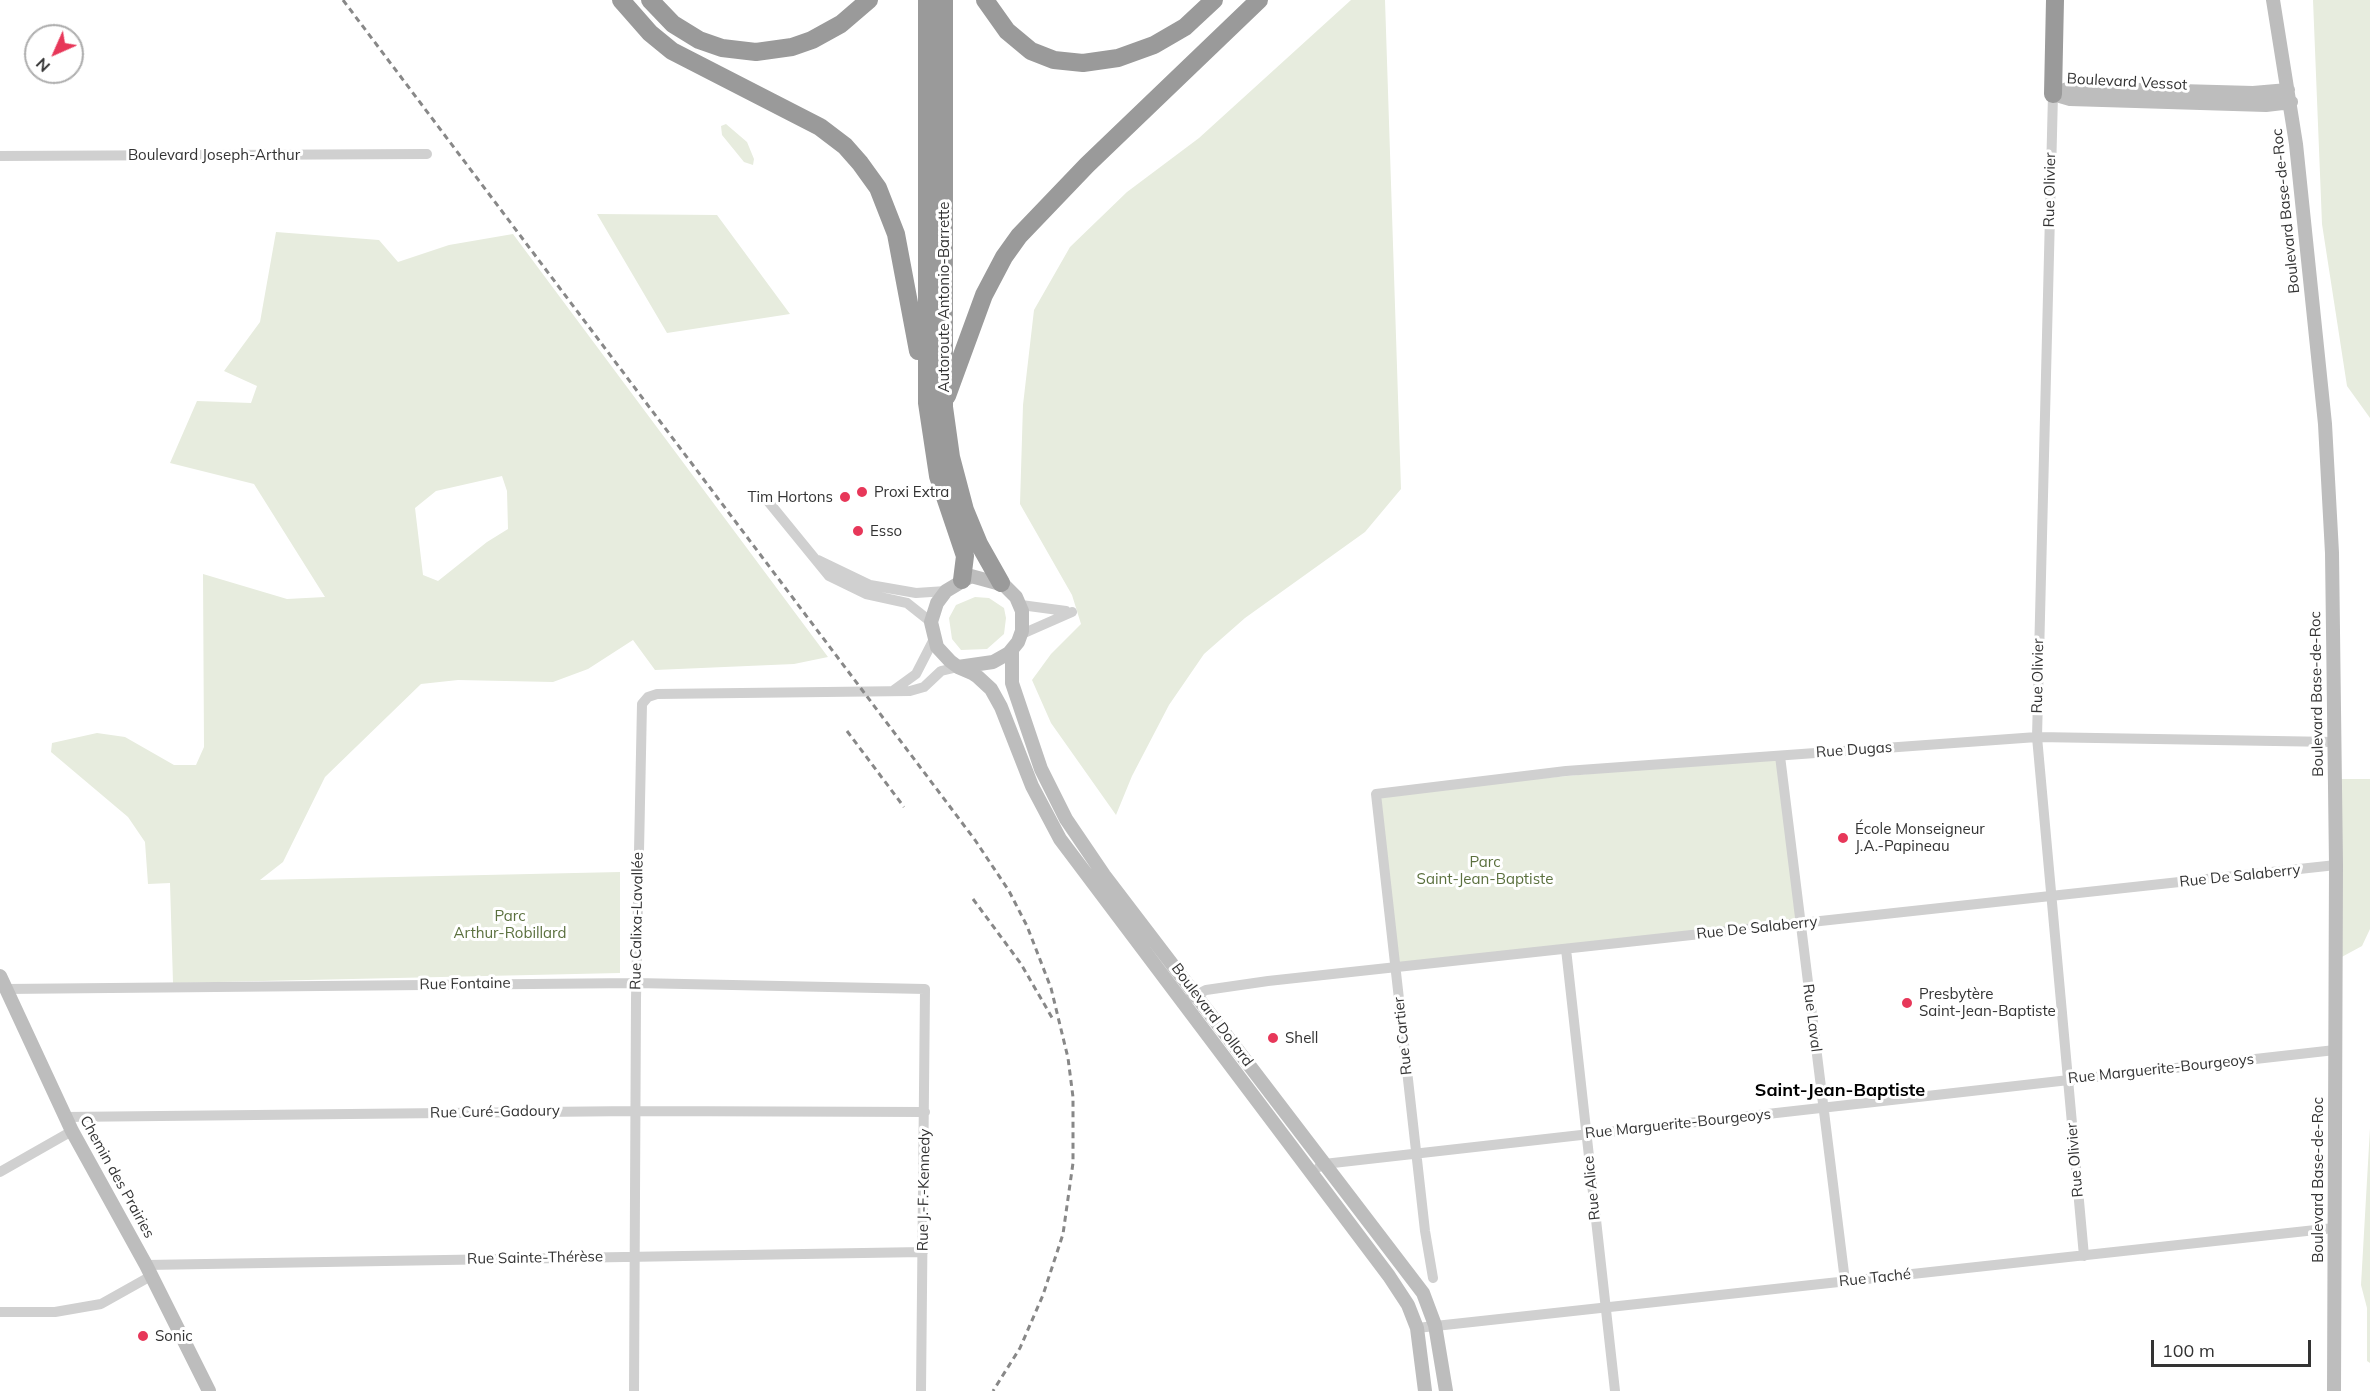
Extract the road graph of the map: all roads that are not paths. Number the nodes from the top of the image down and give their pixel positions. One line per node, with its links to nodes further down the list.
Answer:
1 (621, 0): 15 (highway)
2 (650, 0): 3 (highway)
3 (869, 0)
4 (927, 0): 15 (highway, Autoroute Antonio-Barrette)
5 (944, 0): 15 (highway, Autoroute Antonio-Barrette)
6 (985, 0): 7 (highway)
7 (1214, 0)
8 (1259, 0): 15 (highway)
9 (2055, 0): 11 (highway)
10 (2273, 0): 12 (street, Boulevard Base-de-Roc)
11 (2053, 94): 12 (street, Boulevard Vessot); 28 (street, Rue Olivier)
12 (2289, 96): 29 (street, Boulevard Base-de-Roc)
13 (427, 154): 14 (street, Boulevard Joseph-Arthur)
14 (0, 156)
15 (935, 405): 18 (highway, Autoroute Antonio-Barrette); 19 (highway, Autoroute Antonio-Barrette)
16 (767, 500): 17 (street)
17 (809, 553): 20 (street); 22 (street)
18 (962, 580): 19 (street); 20 (street)
19 (1001, 583): 21 (street)
20 (946, 591): 22 (street)
21 (1021, 605): 23 (street); 23 (street)
22 (931, 622): 24 (street)
23 (1022, 634): 25 (street)
24 (934, 639): 26 (street); 27 (street)
25 (1012, 650): 26 (street); 40 (street, Boulevard Dollard)
26 (958, 667): 27 (street, Rue Calixa-Lavallée); 41 (street, Boulevard Dollard)
27 (891, 691): 38 (street, Rue Calixa-Lavallée)
28 (2037, 737): 29 (street, Rue Dugas); 30 (street, Rue Dugas); 33 (street, Rue Olivier)
29 (2334, 742): 32 (street, Boulevard Base-de-Roc)
30 (1780, 756): 31 (street, Rue Dugas); 34 (street, Rue Laval)
31 (1376, 794): 36 (street, Rue Cartier)
32 (2336, 865): 33 (street, Rue De Salaberry); 42 (street, Boulevard Base-de-Roc)
33 (2051, 896): 34 (street, Rue De Salaberry); 43 (street, Rue Olivier)
34 (1801, 923): 35 (street, Rue De Salaberry); 44 (street, Rue Laval)
35 (1566, 949): 36 (street, Rue De Salaberry); 49 (street, Rue Alice)
36 (1396, 967): 40 (street, Rue De Salaberry); 50 (street, Rue Cartier)
37 (3, 982): 38 (street, Rue Fontaine); 47 (street, Chemin des Prairies)
38 (636, 983): 39 (street, Rue Fontaine); 45 (street, Rue Calixa-Lavallée)
39 (925, 989): 46 (street, Rue J.-F.-Kennedy)
40 (1195, 994): 41 (street, Rue De Salaberry); 51 (street, Boulevard Dollard)
41 (1182, 1003): 53 (street, Boulevard Dollard)
42 (2334, 1050): 43 (street, Rue Marguerite-Bourgeoys); 54 (street, Boulevard Base-de-Roc)
43 (2068, 1080): 44 (street, Rue Marguerite-Bourgeoys); 57 (street, Rue Olivier)
44 (1823, 1107): 49 (street, Rue Marguerite-Bourgeoys); 60 (street, Rue Laval)
45 (635, 1111): 46 (street, Rue Curé-Gadoury); 47 (street, Rue Curé-Gadoury); 56 (street, Rue Calixa-Lavallée)
46 (925, 1112): 55 (street, Rue J.-F.-Kennedy)
47 (65, 1117): 48 (street, Chemin des Prairies)
48 (72, 1131): 52 (street); 58 (street, Chemin des Prairies)
49 (1586, 1134): 50 (street, Rue Marguerite-Bourgeoys); 61 (street, Rue Alice)
50 (1416, 1154): 51 (street, Rue Marguerite-Bourgeoys); 59 (street, Rue Cartier)
51 (1324, 1164): 53 (street, Rue Marguerite-Bourgeoys); 63 (street, Boulevard Dollard)
52 (0, 1172)
53 (1311, 1173): 64 (street, Boulevard Dollard)
54 (2334, 1228): 57 (street, Rue Taché); 71 (street, Boulevard Base-de-Roc)
55 (923, 1252): 56 (street, Rue Sainte-Thérèse); 67 (street, Rue J.-F.-Kennedy)
56 (635, 1256): 58 (street, Rue Sainte-Thérèse); 66 (street, Rue Calixa-Lavallée)
57 (2084, 1256): 60 (street, Rue Taché)
58 (148, 1271): 62 (street); 65 (street, Chemin des Prairies)
59 (1433, 1278)
60 (1845, 1281): 61 (street, Rue Taché)
61 (1605, 1306): 63 (street, Rue Taché); 70 (street, Rue Alice)
62 (0, 1312)
63 (1435, 1325): 64 (street, Rue Taché); 69 (street, Boulevard Dollard)
64 (1417, 1328): 68 (street, Boulevard Dollard)
65 (209, 1391)
66 (634, 1391)
67 (921, 1391)
68 (1425, 1391)
69 (1446, 1391)
70 (1616, 1391)
71 (2334, 1391)

